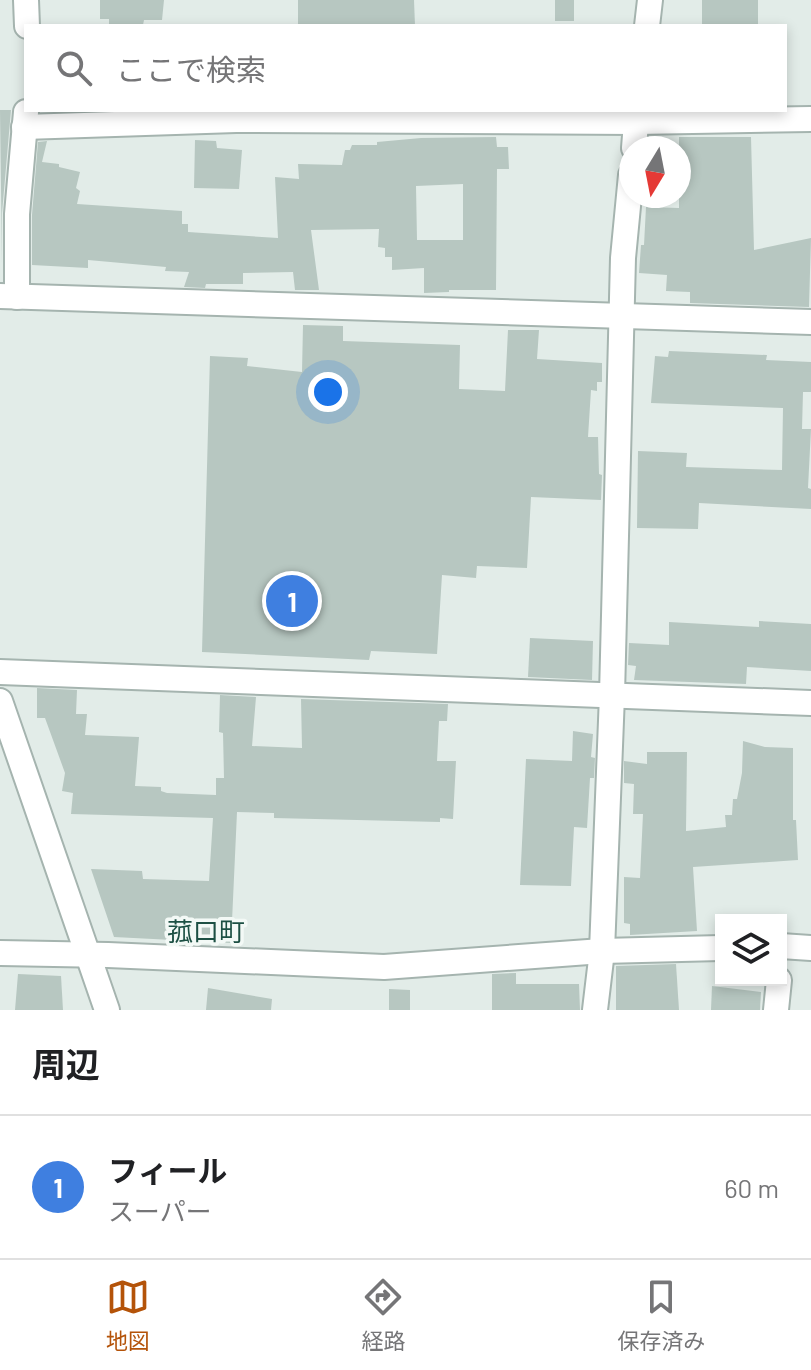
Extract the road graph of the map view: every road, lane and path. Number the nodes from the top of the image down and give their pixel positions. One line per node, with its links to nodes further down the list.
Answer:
1 (26, 0): 3 (street)
2 (650, 0): 4 (street)
3 (27, 24)
4 (647, 24)
5 (637, 116): 6 (street); 7 (street); 8 (street)
6 (25, 118): 10 (street)
7 (811, 119)
8 (635, 136)
9 (628, 208): 11 (street)
10 (8, 297): 11 (street)
11 (622, 316): 12 (street); 14 (street)
12 (811, 322)
13 (0, 672): 14 (street)
14 (612, 695): 16 (street); 20 (street)
15 (0, 701): 22 (street)
16 (811, 703)
17 (715, 948): 20 (street)
18 (811, 948): 19 (street)
19 (787, 950)
20 (602, 951): 22 (street); 25 (street)
21 (0, 953): 22 (street)
22 (88, 954): 24 (street)
23 (778, 986): 26 (street)
24 (107, 1010)
25 (595, 1010)
26 (776, 1010)

